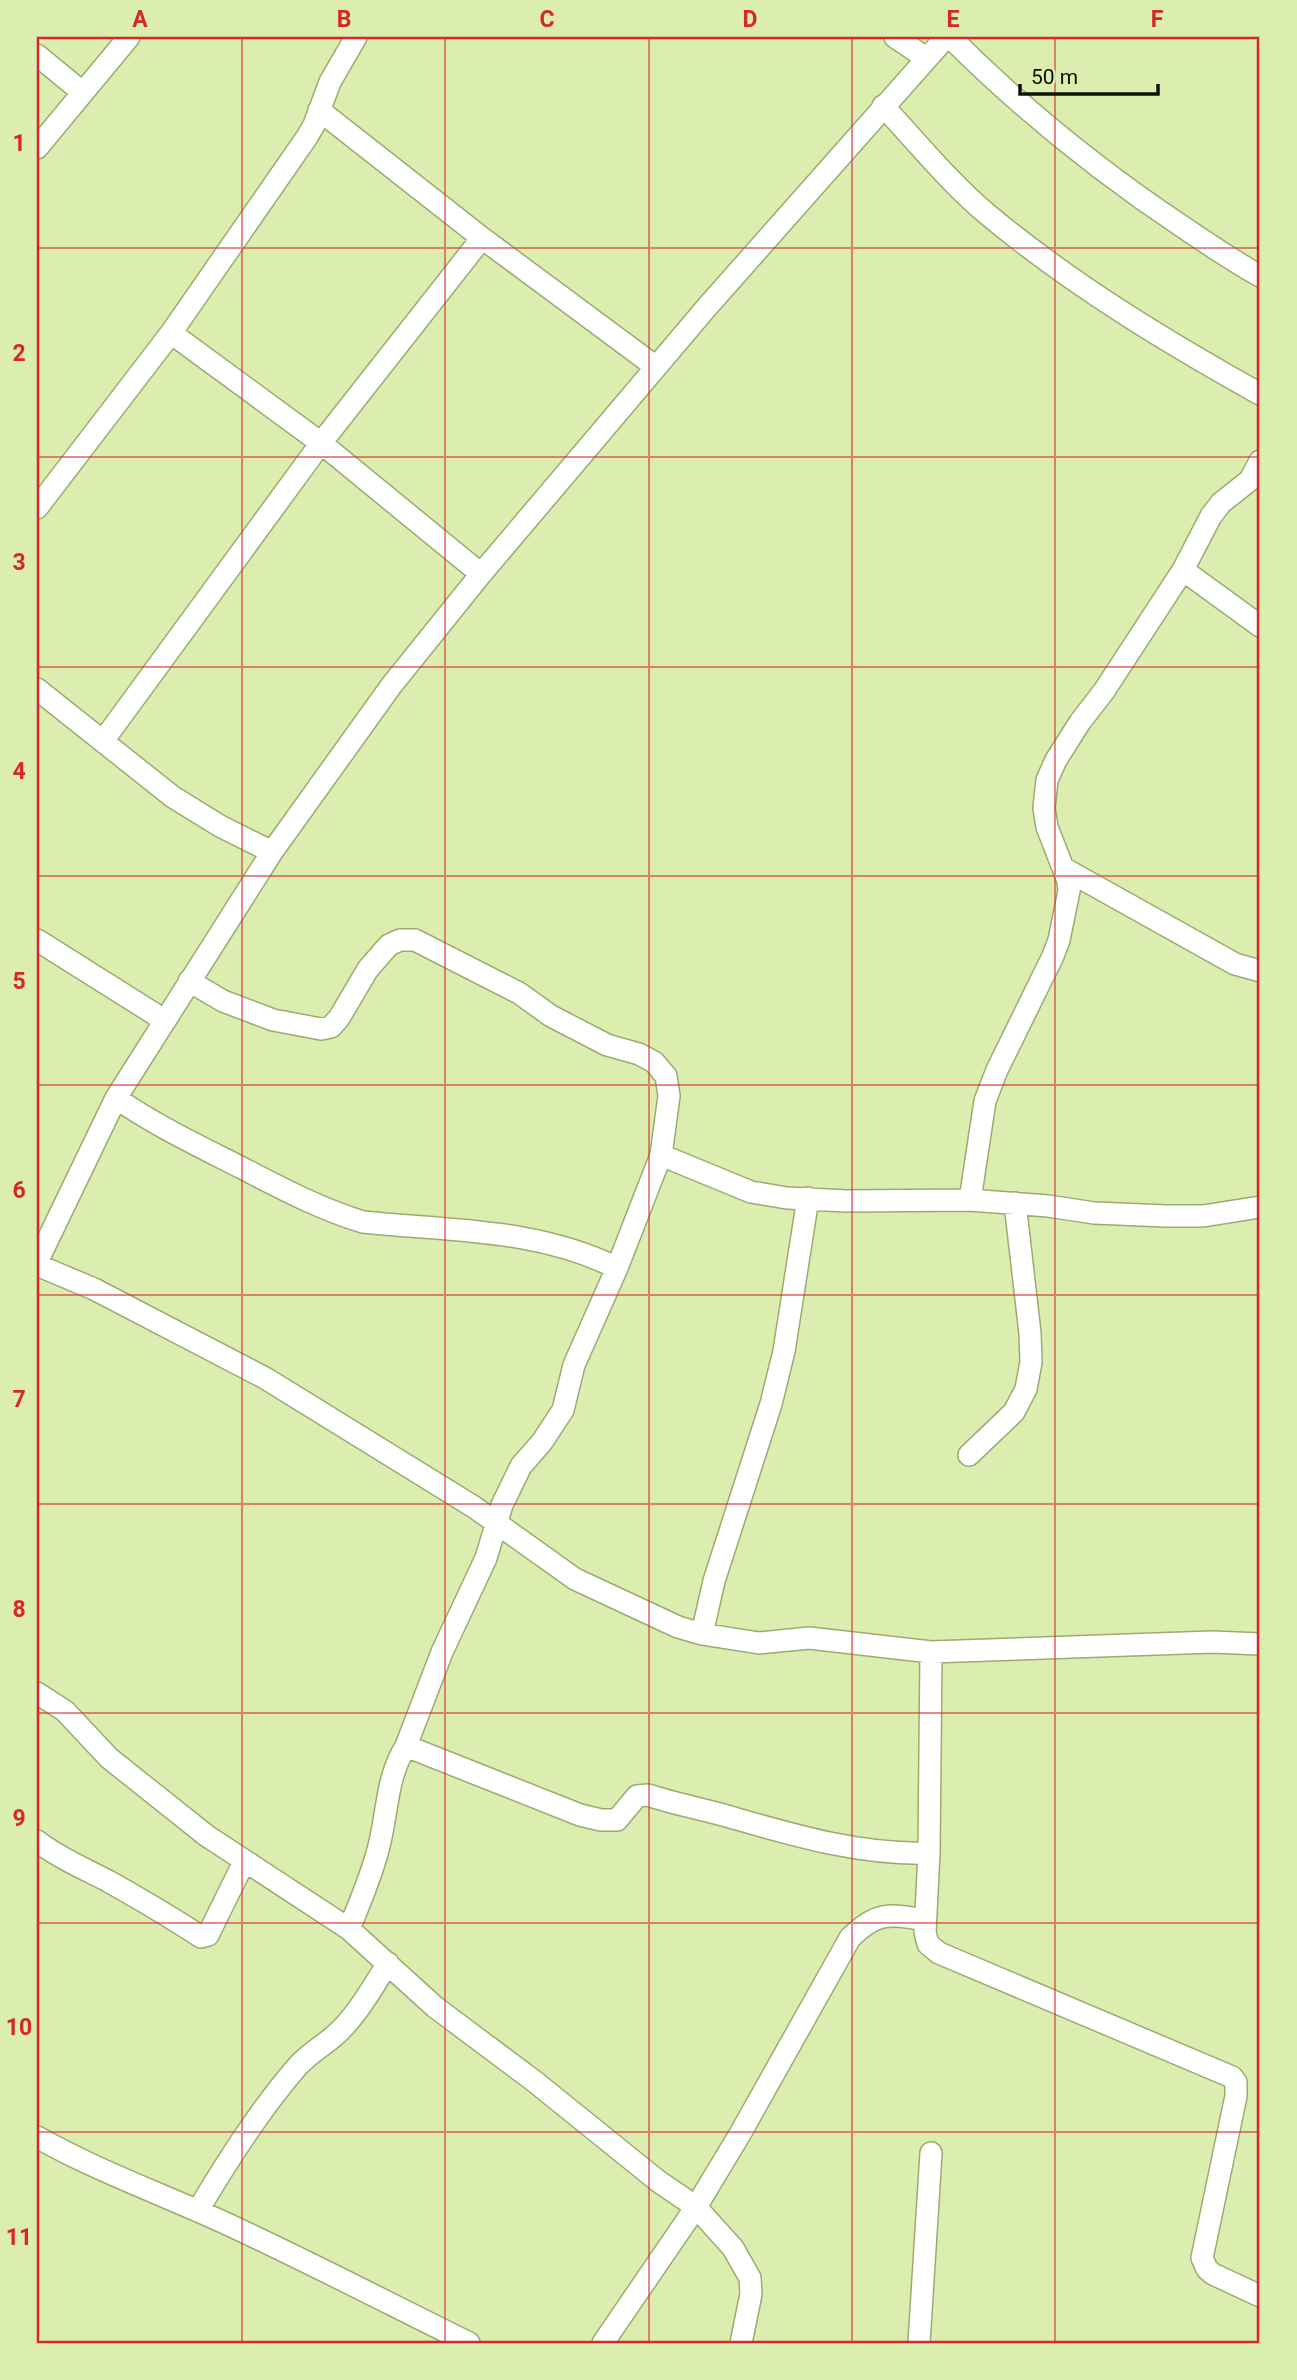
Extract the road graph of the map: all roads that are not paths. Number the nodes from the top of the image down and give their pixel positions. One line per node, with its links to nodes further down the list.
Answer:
1 (129, 37): 7 (street)
2 (356, 37): 9 (street)
3 (895, 37): 6 (street)
4 (948, 37): 6 (street); 12 (street)
5 (37, 55): 7 (street)
6 (926, 58): 8 (street)
7 (82, 92): 10 (street)
8 (883, 106): 14 (street); 15 (street)
9 (319, 110): 11 (street); 13 (street)
10 (37, 148)
11 (482, 238): 14 (street); 16 (street)
12 (1260, 276)
13 (171, 333): 16 (street); 18 (street)
14 (656, 367): 20 (street)
15 (1260, 394)
16 (321, 443): 20 (street); 23 (street)
17 (1260, 461): 19 (street)
18 (37, 508)
19 (1183, 570): 21 (street); 25 (street)
20 (481, 574): 24 (street)
21 (1260, 625)
22 (37, 689): 23 (street)
23 (103, 741): 24 (street)
24 (272, 852): 28 (street)
25 (1063, 868): 27 (street); 33 (street)
26 (37, 940): 29 (street)
27 (1260, 971)
28 (189, 981): 29 (street); 31 (street)
29 (164, 1020): 30 (street)
30 (116, 1098): 36 (street); 37 (street)
31 (661, 1155): 32 (street); 37 (street)
32 (808, 1198): 33 (street); 40 (street)
33 (970, 1200): 34 (street)
34 (1015, 1203): 35 (street); 38 (street)
35 (1260, 1208)
36 (37, 1263): 39 (street)
37 (617, 1268): 39 (street)
38 (969, 1455)
39 (497, 1523): 40 (street); 44 (street)
40 (702, 1634): 42 (street)
41 (1260, 1644): 42 (street)
42 (931, 1652): 46 (street)
43 (37, 1693): 47 (street)
44 (405, 1746): 46 (street); 49 (street)
45 (37, 1841): 47 (street)
46 (929, 1853): 48 (street)
47 (244, 1861): 49 (street)
48 (925, 1920): 53 (street); 55 (street)
49 (348, 1929): 50 (street)
50 (388, 1963): 53 (street); 54 (street)
51 (37, 2137): 54 (street)
52 (931, 2153): 59 (street)
53 (696, 2207): 57 (street); 58 (street)
54 (198, 2210): 56 (street)
55 (1260, 2296)
56 (469, 2343)
57 (603, 2343)
58 (741, 2343)
59 (919, 2343)

